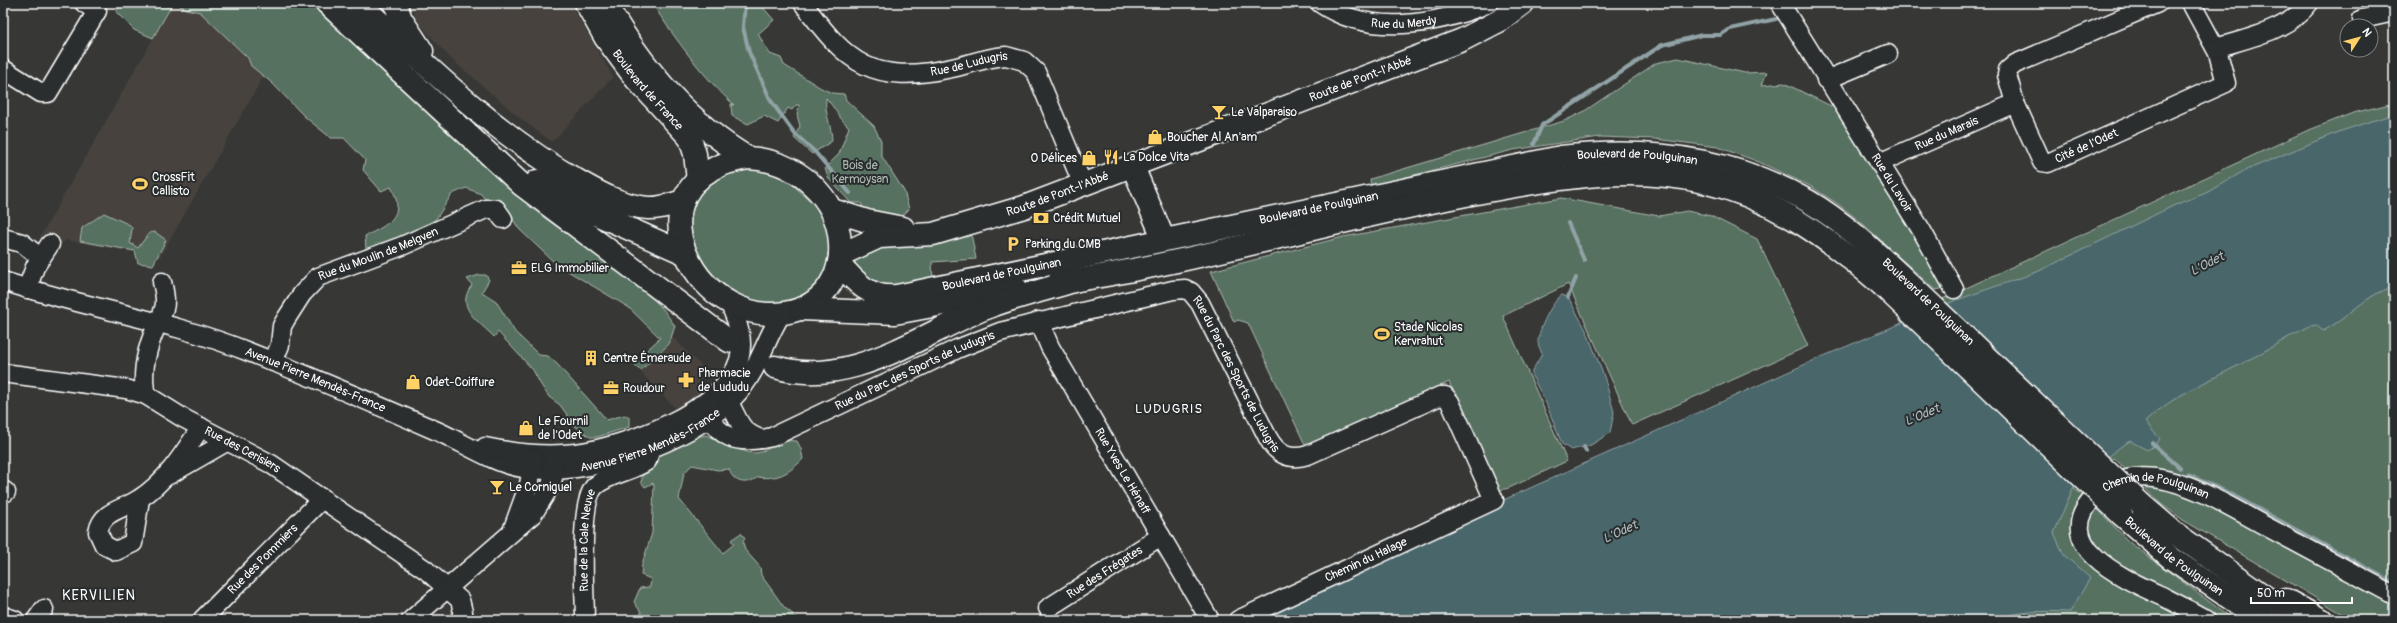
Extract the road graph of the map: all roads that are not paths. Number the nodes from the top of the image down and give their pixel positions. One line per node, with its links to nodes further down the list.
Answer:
1 (84, 3): 19 (street)
2 (327, 3): 20 (main road)
3 (359, 3): 21 (main road)
4 (395, 3): 21 (main road)
5 (586, 3): 27 (main road, Boulevard de France)
6 (605, 3): 24 (main road, Boulevard de France)
7 (803, 3): 28 (street, Rue de Ludugris)
8 (1320, 3): 9 (street, Rue du Merdy)
9 (1489, 3)
10 (1780, 3): 22 (street, Rue du Lavoir)
11 (2158, 3): 23 (street, Cité de l'Odet)
12 (2192, 3): 17 (street, Cité de l'Odet)
13 (2308, 3): 17 (street)
14 (1519, 4): 26 (main road, Route de Pont-l'Abbé)
15 (2394, 12): 16 (street)
16 (2367, 18)
17 (2216, 48): 23 (street, Cité de l'Odet)
18 (1888, 54): 22 (street)
19 (3, 69)
20 (403, 75): 35 (main road); 48 (main road)
21 (440, 78): 29 (main road)
22 (1826, 80): 25 (street, Rue du Lavoir)
23 (2015, 104): 25 (street, Rue du Marais)
24 (748, 158): 27 (main road); 30 (main road)
25 (1879, 163): 43 (street, Rue du Lavoir)
26 (1133, 166): 28 (main road, Route de Pont-l'Abbé); 34 (main road)
27 (698, 180): 29 (main road)
28 (1083, 185): 32 (main road, Route de Pont-l'Abbé)
29 (683, 201): 35 (main road)
30 (832, 210): 32 (main road, Route de Pont-l'Abbé); 36 (main road)
31 (503, 219): 49 (street, Rue du Moulin de Melgven)
32 (966, 224): 36 (main road, Route de Pont-l'Abbé)
33 (3, 238): 42 (street)
34 (1164, 240): 36 (main road, Boulevard de Poulguinan); 39 (main road, Boulevard de Poulguinan)
35 (684, 253): 44 (main road, Boulevard de Poulguinan)
36 (840, 259): 45 (main road)
37 (3, 271): 42 (street, Avenue Pierre Mendès-France)
38 (1077, 280): 39 (main road, Boulevard de Poulguinan); 45 (main road, Boulevard de Poulguinan); 50 (main road)
39 (1891, 280): 70 (main road, Boulevard de Poulguinan, bridge); 84 (main road, Boulevard de Poulguinan, bridge)
40 (3, 281): 42 (street, Avenue Pierre Mendès-France)
41 (162, 282): 47 (street)
42 (28, 284): 47 (street, Avenue Pierre Mendès-France)
43 (1954, 289)
44 (729, 302): 45 (main road, Boulevard de Poulguinan); 55 (street, Avenue Pierre Mendès-France)
45 (792, 311): 55 (street, Avenue Pierre Mendès-France)
46 (1039, 321): 59 (street, Rue du Parc des Sports de Ludugris); 67 (street, Rue du Parc des Sports de Ludugris); 69 (street, Rue Yves Le Hénaff)
47 (160, 322): 49 (street, Avenue Pierre Mendès-France); 51 (street)
48 (729, 341)
49 (273, 362): 62 (street, Avenue Pierre Mendès-France)
50 (775, 367)
51 (144, 368): 53 (street); 54 (street)
52 (3, 373): 53 (street, Rue des Cerisiers)
53 (126, 389): 54 (street, Rue des Cerisiers)
54 (146, 396): 58 (street, Rue des Cerisiers)
55 (728, 402): 56 (street, Avenue Pierre Mendès-France); 59 (street)
56 (704, 412): 57 (street, Avenue Pierre Mendès-France); 59 (street, Rue du Parc des Sports de Ludugris); 61 (street, Avenue Pierre Mendès-France)
57 (664, 426): 61 (street, Rue de la Cale Neuve)
58 (201, 427): 60 (street, Rue des Cerisiers); 64 (street)
59 (761, 439)
60 (228, 441): 64 (street); 65 (street, Rue des Cerisiers)
61 (643, 443): 63 (street, Avenue Pierre Mendès-France); 80 (street, Rue de la Cale Neuve)
62 (533, 461): 63 (street, Avenue Pierre Mendès-France); 68 (street)
63 (554, 462): 68 (street)
64 (164, 477): 66 (street)
65 (323, 498): 71 (street, Rue des Cerisiers); 76 (street, Rue des Pommiers)
66 (140, 499)
67 (1494, 500): 82 (street, Chemin du Halage)
68 (512, 532): 71 (street)
69 (1161, 536): 73 (street, Rue des Frégates); 81 (street, Rue Yves Le Hénaff)
70 (2219, 562): 85 (main road, Boulevard de Poulguinan); 86 (main road)
71 (451, 590): 77 (street); 78 (street); 79 (street)
72 (2394, 595): 83 (street, Chemin de Poulguinan)
73 (1048, 608)
74 (3, 616): 75 (street)
75 (15, 620)
76 (202, 620)
77 (411, 620)
78 (428, 620)
79 (460, 620)
80 (584, 620)
81 (1210, 620)
82 (1238, 620)
83 (2207, 620)
84 (2262, 620)
85 (2298, 620)
86 (2322, 620)

